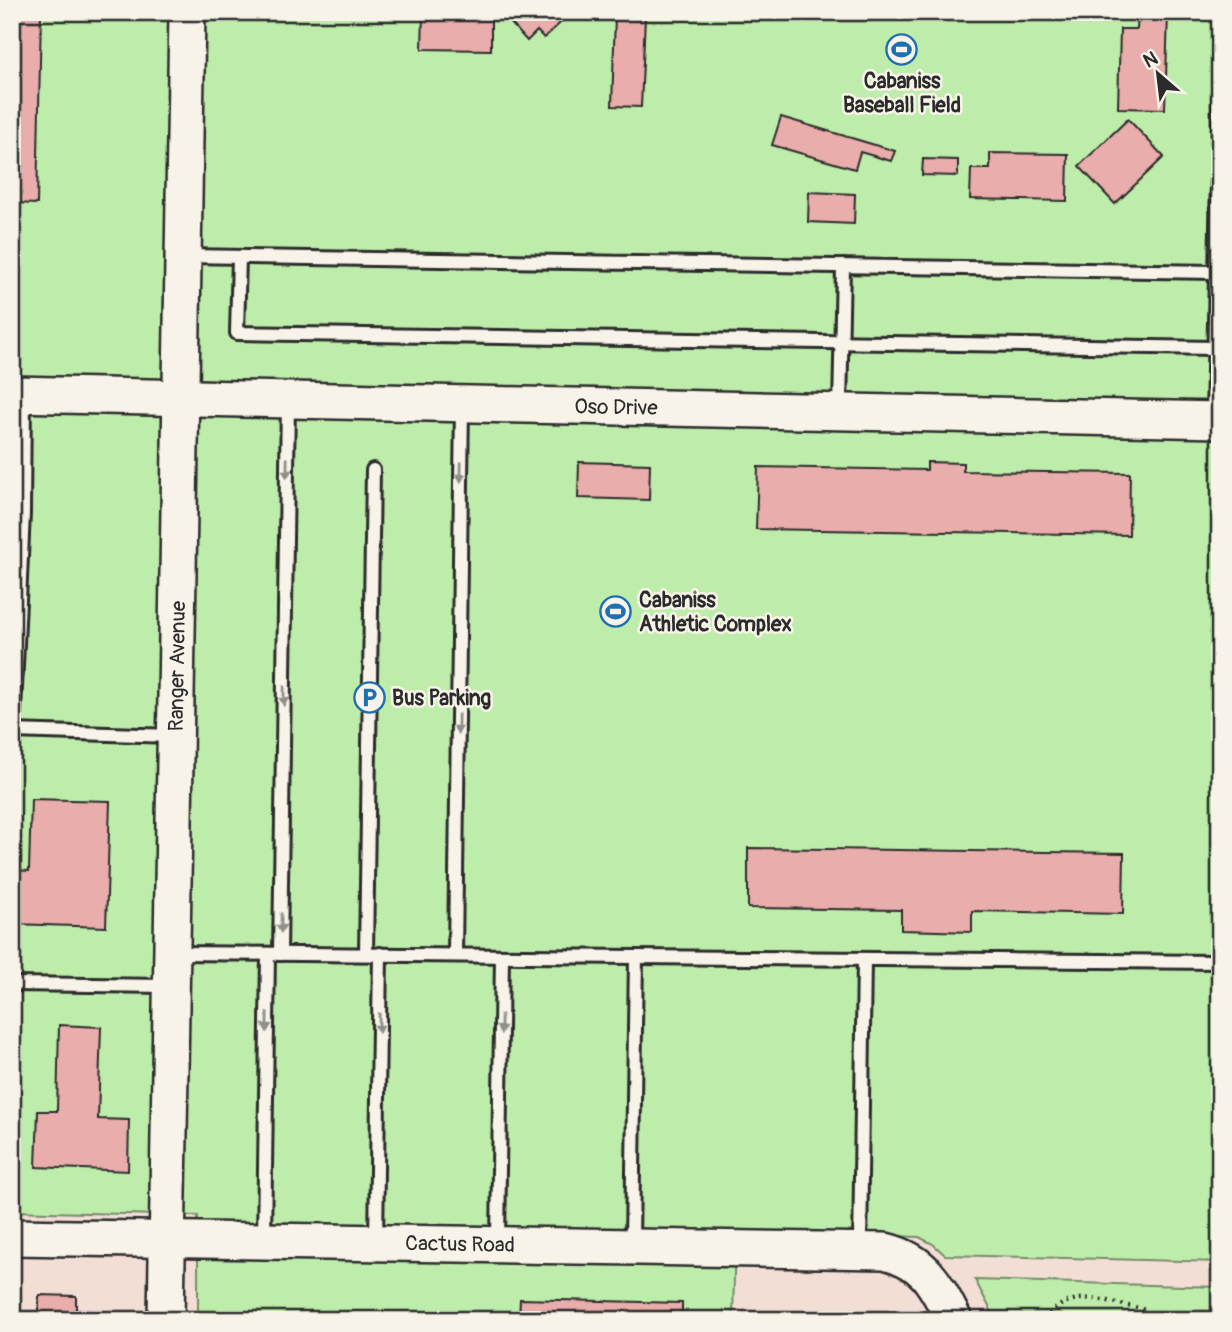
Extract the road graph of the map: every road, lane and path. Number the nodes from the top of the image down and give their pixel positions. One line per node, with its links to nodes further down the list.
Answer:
1 (187, 12): 4 (street, Ranger Avenue)
2 (1220, 85): 3 (lane)
3 (1219, 114): 7 (lane)
4 (183, 256): 5 (lane); 11 (street, Ranger Avenue)
5 (239, 257): 6 (lane); 8 (lane)
6 (843, 266): 7 (lane); 8 (lane)
7 (1216, 272): 9 (lane)
8 (841, 342): 9 (lane); 14 (lane)
9 (1214, 348): 15 (lane)
10 (18, 394): 11 (street, Oso Drive); 17 (lane)
11 (181, 398): 12 (street, Oso Drive); 18 (street, Ranger Avenue)
12 (288, 400): 13 (street, Oso Drive); 19 (lane, one-way to 19)
13 (462, 404): 14 (street, Oso Drive); 22 (lane, one-way to 22)
14 (840, 412): 15 (street, Oso Drive)
15 (1217, 420)
16 (373, 470): 20 (lane)
17 (12, 732): 18 (lane)
18 (176, 736): 27 (street, Ranger Avenue)
19 (274, 954): 20 (lane); 27 (lane); 31 (lane, one-way to 31)
20 (366, 954): 21 (lane)
21 (380, 954): 22 (lane); 32 (lane, one-way to 32)
22 (454, 955): 23 (lane)
23 (502, 956): 24 (lane); 33 (lane, one-way to 33)
24 (636, 957): 25 (lane); 34 (lane)
25 (864, 958): 26 (lane); 35 (lane)
26 (1220, 961)
27 (172, 969): 28 (lane); 30 (street, Ranger Avenue)
28 (12, 984)
29 (12, 1237): 30 (street, Cactus Road)
30 (168, 1240): 31 (street, Cactus Road); 36 (street, Ranger Avenue)
31 (264, 1242): 32 (street, Cactus Road)
32 (376, 1243): 33 (street, Cactus Road)
33 (498, 1245): 34 (street, Cactus Road)
34 (632, 1247): 35 (street, Cactus Road)
35 (860, 1250): 37 (street, Cactus Road)
36 (166, 1320)
37 (954, 1320)
38 (1045, 1320): 39 (path)
39 (1156, 1320)

